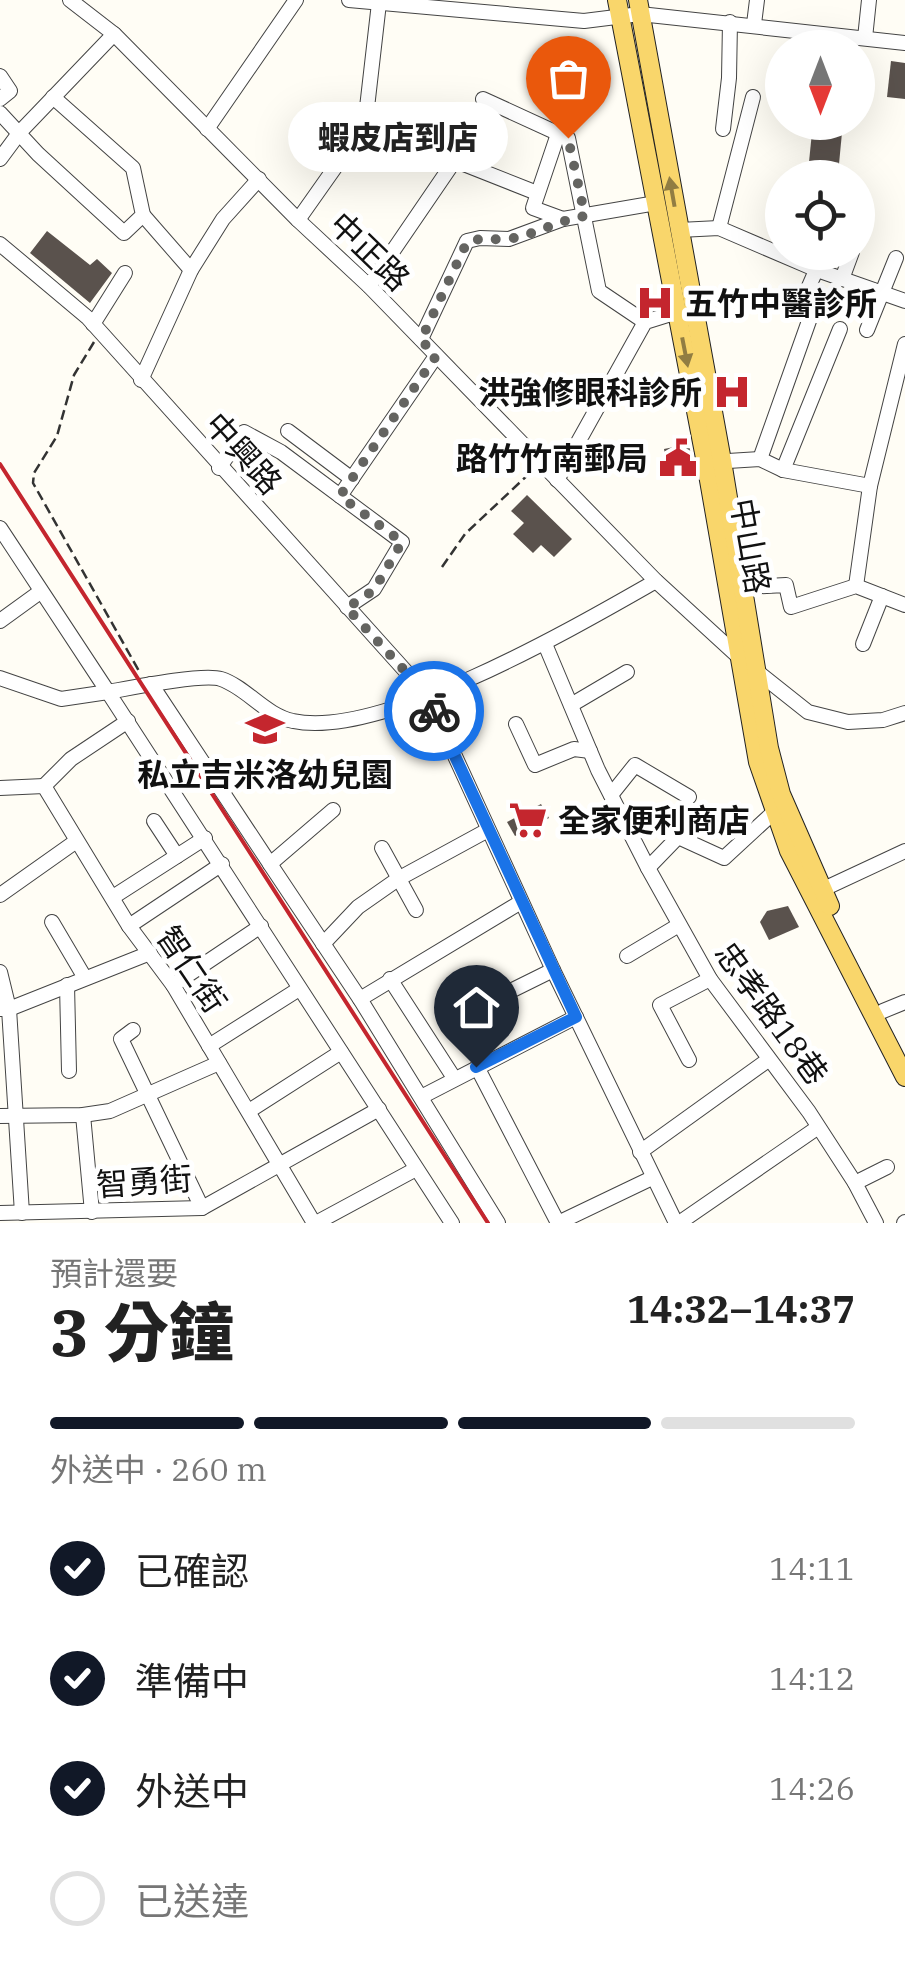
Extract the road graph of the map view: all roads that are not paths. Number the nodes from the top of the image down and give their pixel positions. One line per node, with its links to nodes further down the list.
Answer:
1 (70, 0): 14 (street, 中正路)
2 (296, 0): 24 (street)
3 (348, 0): 6 (street)
4 (757, 0): 11 (street)
5 (870, 0): 13 (street)
6 (379, 3): 7 (street); 23 (street)
7 (452, 5): 9 (street)
8 (639, 7): 9 (street); 10 (street); 38 (main road, 中山路, one-way to 8)
9 (618, 8): 32 (main road, 中山路)
10 (730, 22): 11 (street); 25 (street)
11 (754, 24): 12 (street)
12 (802, 30)
13 (866, 30)
14 (114, 34): 20 (street); 24 (street, 中正路)
15 (875, 39): 16 (street)
16 (905, 43)
17 (0, 76): 19 (street)
18 (753, 97): 37 (street)
19 (0, 98)
20 (53, 98): 26 (street); 33 (street)
21 (484, 99): 27 (street)
22 (0, 112): 26 (street)
23 (365, 125): 29 (street); 36 (street)
24 (208, 129): 30 (street, 中正路)
25 (722, 129)
26 (20, 132): 28 (street); 33 (street)
27 (558, 134): 31 (street); 34 (street)
28 (0, 159)
29 (454, 162): 31 (street); 47 (street)
30 (258, 179): 36 (street, 中正路); 42 (street)
31 (538, 193): 35 (street)
32 (656, 203): 34 (street); 50 (main road, 中山路)
33 (143, 215): 42 (street)
34 (585, 216): 35 (street); 51 (street)
35 (563, 219): 55 (street)
36 (298, 220): 47 (street, 中正路)
37 (718, 228): 38 (street); 40 (street)
38 (679, 230): 61 (main road, 中山路)
39 (0, 244): 52 (street, 中興路)
40 (765, 248)
41 (896, 258): 48 (street)
42 (191, 270): 58 (street)
43 (818, 270): 46 (street); 60 (street)
44 (845, 270): 46 (street)
45 (126, 273): 52 (street)
46 (842, 279): 48 (street)
47 (369, 286): 55 (street, 中正路)
48 (882, 292): 49 (street); 54 (street)
49 (905, 301)
50 (676, 312): 51 (street); 61 (main road, 中山路, one-way to 61)
51 (645, 322): 65 (street)
52 (96, 328): 58 (street, 中興路)
53 (840, 329): 63 (street)
54 (866, 330)
55 (421, 340): 57 (street, 中正路)
56 (905, 344): 66 (street)
57 (436, 356): 64 (street); 65 (street, 中正路)
58 (141, 380): 62 (street, 中興路)
59 (288, 431): 64 (street)
60 (760, 459): 61 (street); 63 (street)
61 (714, 462): 71 (main road, 中山路); 79 (main road, 中山路)
62 (220, 468): 67 (street); 75 (street, 中興路)
63 (783, 470): 66 (street)
64 (352, 478): 67 (street)
65 (557, 480): 69 (street, 中正路)
66 (870, 486): 70 (street)
67 (340, 496): 75 (street)
68 (1, 530): 72 (street)
69 (656, 581): 77 (street); 79 (street, 中正路)
70 (856, 586): 71 (street); 73 (street)
71 (744, 587): 80 (main road, 中山路)
72 (40, 592): 76 (street); 84 (street)
73 (882, 596): 74 (street); 78 (street)
74 (905, 605)
75 (347, 608): 85 (street, 中興路)
76 (0, 622)
77 (544, 644): 85 (street); 86 (street)
78 (863, 644)
79 (740, 658): 80 (street, 中正路); 96 (main road, 中山路)
80 (756, 671): 87 (street, 中正路); 108 (main road, 中山路)
81 (627, 672): 86 (street)
82 (0, 678): 84 (street)
83 (149, 684): 84 (street); 85 (street); 105 (street)
84 (108, 692): 88 (street)
85 (427, 695): 98 (street, 中興路)
86 (571, 706): 90 (street)
87 (905, 714)
88 (128, 721): 91 (street); 99 (street)
89 (516, 724): 90 (street)
90 (590, 751): 93 (street)
91 (44, 786): 92 (street); 100 (street, 智仁街)
92 (0, 788)
93 (611, 794): 94 (street); 106 (street)
94 (689, 798)
95 (333, 810): 105 (street)
96 (774, 812): 106 (street); 108 (main road, 中山路)
97 (154, 821): 103 (street)
98 (488, 830): 107 (street); 111 (street, 中興路)
99 (205, 838): 103 (street); 104 (street)
100 (75, 842): 109 (street); 110 (street, 智仁街)
101 (382, 848): 107 (street)
102 (905, 850): 108 (street)
103 (178, 856): 110 (street)
104 (222, 864): 114 (street); 115 (street)
105 (270, 864): 117 (street)
106 (648, 868): 116 (street)
107 (398, 879): 112 (street); 117 (street)
108 (816, 892): 131 (main road, 中山路); 143 (main road, 中山路)
109 (0, 895)
110 (113, 898): 114 (street, 智仁街)
111 (521, 902): 120 (street, 中興路); 124 (street)
112 (416, 910)
113 (52, 922): 122 (street)
114 (128, 926): 118 (street, 智仁街)
115 (261, 926): 126 (street); 127 (street)
116 (679, 926): 119 (street, 忠孝路18巷); 123 (street, 忠孝路18巷)
117 (323, 944): 128 (street)
118 (150, 953): 122 (street); 126 (street, 智仁街)
119 (627, 956)
120 (553, 970): 132 (street, 中興路); 133 (street)
121 (0, 972): 130 (street)
122 (86, 978): 125 (street)
123 (710, 979): 138 (street); 139 (street, 忠孝路18巷)
124 (390, 980): 128 (street); 144 (street)
125 (67, 985): 130 (street); 142 (street)
126 (173, 986): 135 (street, 智仁街)
127 (299, 988): 135 (street); 136 (street)
128 (360, 1000): 146 (street)
129 (905, 1002): 131 (street)
130 (5, 1009): 150 (street)
131 (882, 1012): 137 (main road, 中山路)
132 (576, 1017): 141 (street); 152 (street, 中興路)
133 (456, 1018)
134 (133, 1030): 145 (street)
135 (209, 1046): 140 (street, 智仁街)
136 (341, 1052): 147 (street); 148 (street)
137 (905, 1056)
138 (689, 1060)
139 (768, 1060): 151 (street, 忠孝路18巷); 152 (street)
140 (219, 1063): 145 (street); 148 (street, 智仁街)
141 (476, 1067): 144 (street); 165 (street)
142 (69, 1071)
143 (905, 1077)
144 (454, 1078): 146 (street)
145 (149, 1096): 149 (street); 158 (street)
146 (421, 1098): 164 (street)
147 (379, 1109): 153 (street, 智勇街); 155 (street)
148 (250, 1112): 153 (street, 智仁街)
149 (82, 1115): 150 (street); 159 (street)
150 (8, 1116): 161 (street)
151 (817, 1128): 157 (street, 忠孝路18巷); 166 (street)
152 (640, 1152): 156 (street, 中興路)
153 (281, 1164): 158 (street, 智勇街); 162 (street, 智仁街)
154 (887, 1167): 157 (street)
155 (416, 1169): 162 (street); 163 (street)
156 (652, 1178): 165 (street); 166 (street, 中興路)
157 (855, 1183): 167 (street, 忠孝路18巷)
158 (202, 1208): 159 (street, 智勇街)
159 (92, 1212): 161 (street, 智勇街)
160 (0, 1213): 161 (street, 智勇街)
161 (22, 1213)
162 (315, 1223)
163 (452, 1223)
164 (498, 1223)
165 (558, 1223)
166 (678, 1223)
167 (876, 1223)

